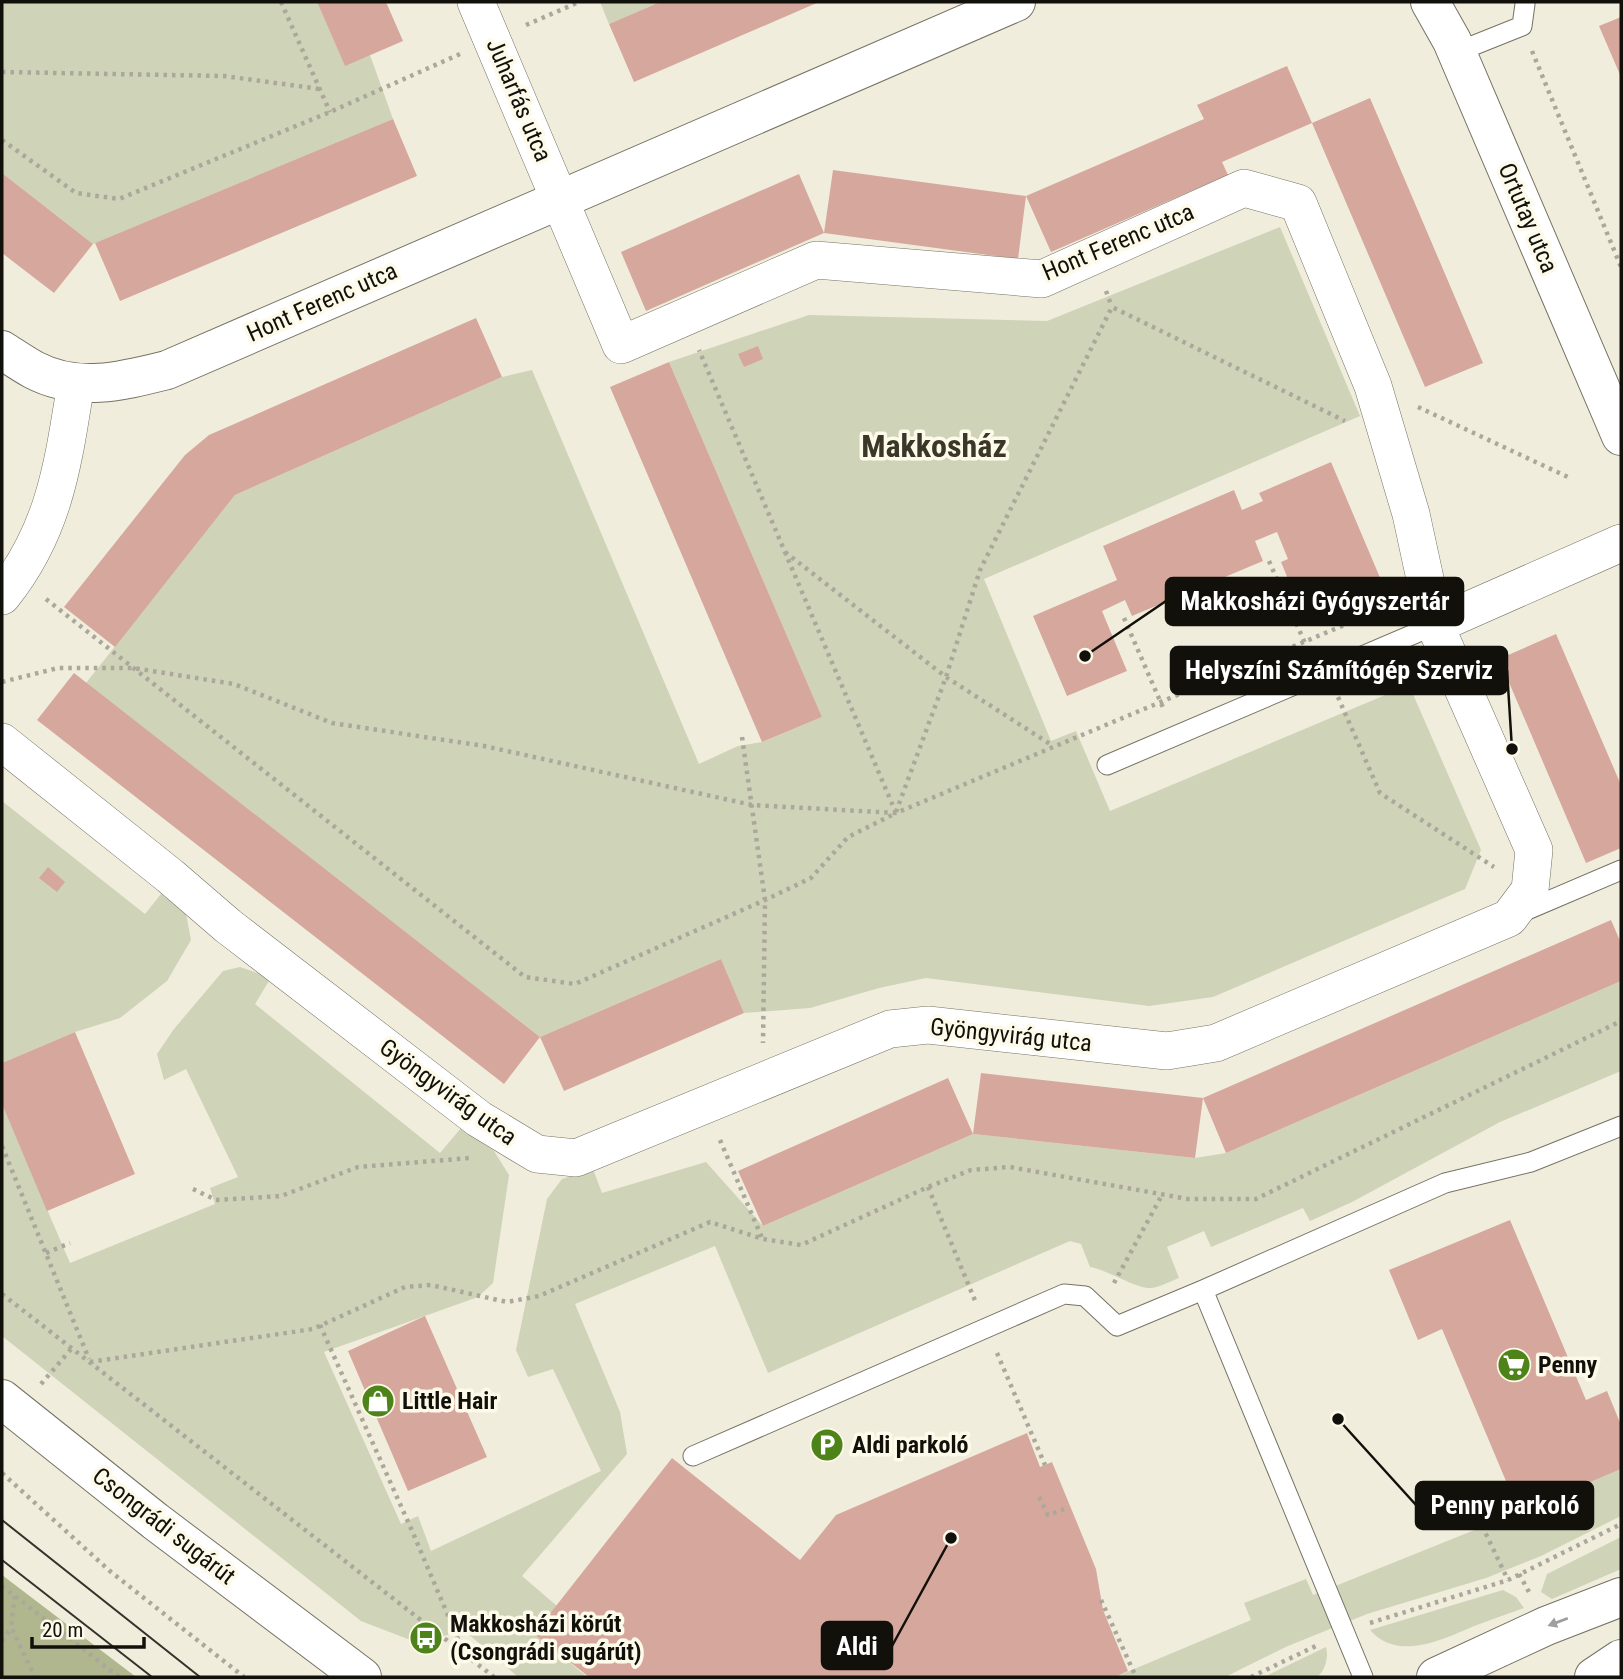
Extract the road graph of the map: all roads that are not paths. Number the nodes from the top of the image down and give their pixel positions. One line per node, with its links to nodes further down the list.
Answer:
1 (476, 2): 6 (street, Juharfás utca)
2 (1016, 2): 6 (street, Hont Ferenc utca)
3 (1430, 2): 5 (street, Ortutay utca)
4 (1525, 4): 5 (lane)
5 (1457, 52): 9 (street, Ortutay utca)
6 (561, 198): 8 (street, Hont Ferenc utca); 12 (street, Hont Ferenc utca)
7 (2, 350): 8 (street, Hont Ferenc utca)
8 (76, 383): 11 (street)
9 (1621, 436)
10 (1621, 543): 12 (street)
11 (10, 586)
12 (1435, 625): 14 (lane); 16 (street)
13 (2, 742): 16 (street, Gyöngyvirág utca)
14 (1107, 765)
15 (1621, 870): 16 (lane)
16 (1519, 904)
17 (1621, 1126): 18 (lane)
18 (1203, 1290): 20 (lane); 24 (lane)
19 (2, 1399): 23 (street, Csongrádi sugárút)
20 (693, 1456)
21 (1621, 1597): 25 (street, one-way to 25)
22 (1621, 1659): 26 (street)
23 (362, 1677)
24 (1363, 1677)
25 (1436, 1677)
26 (1594, 1677)

